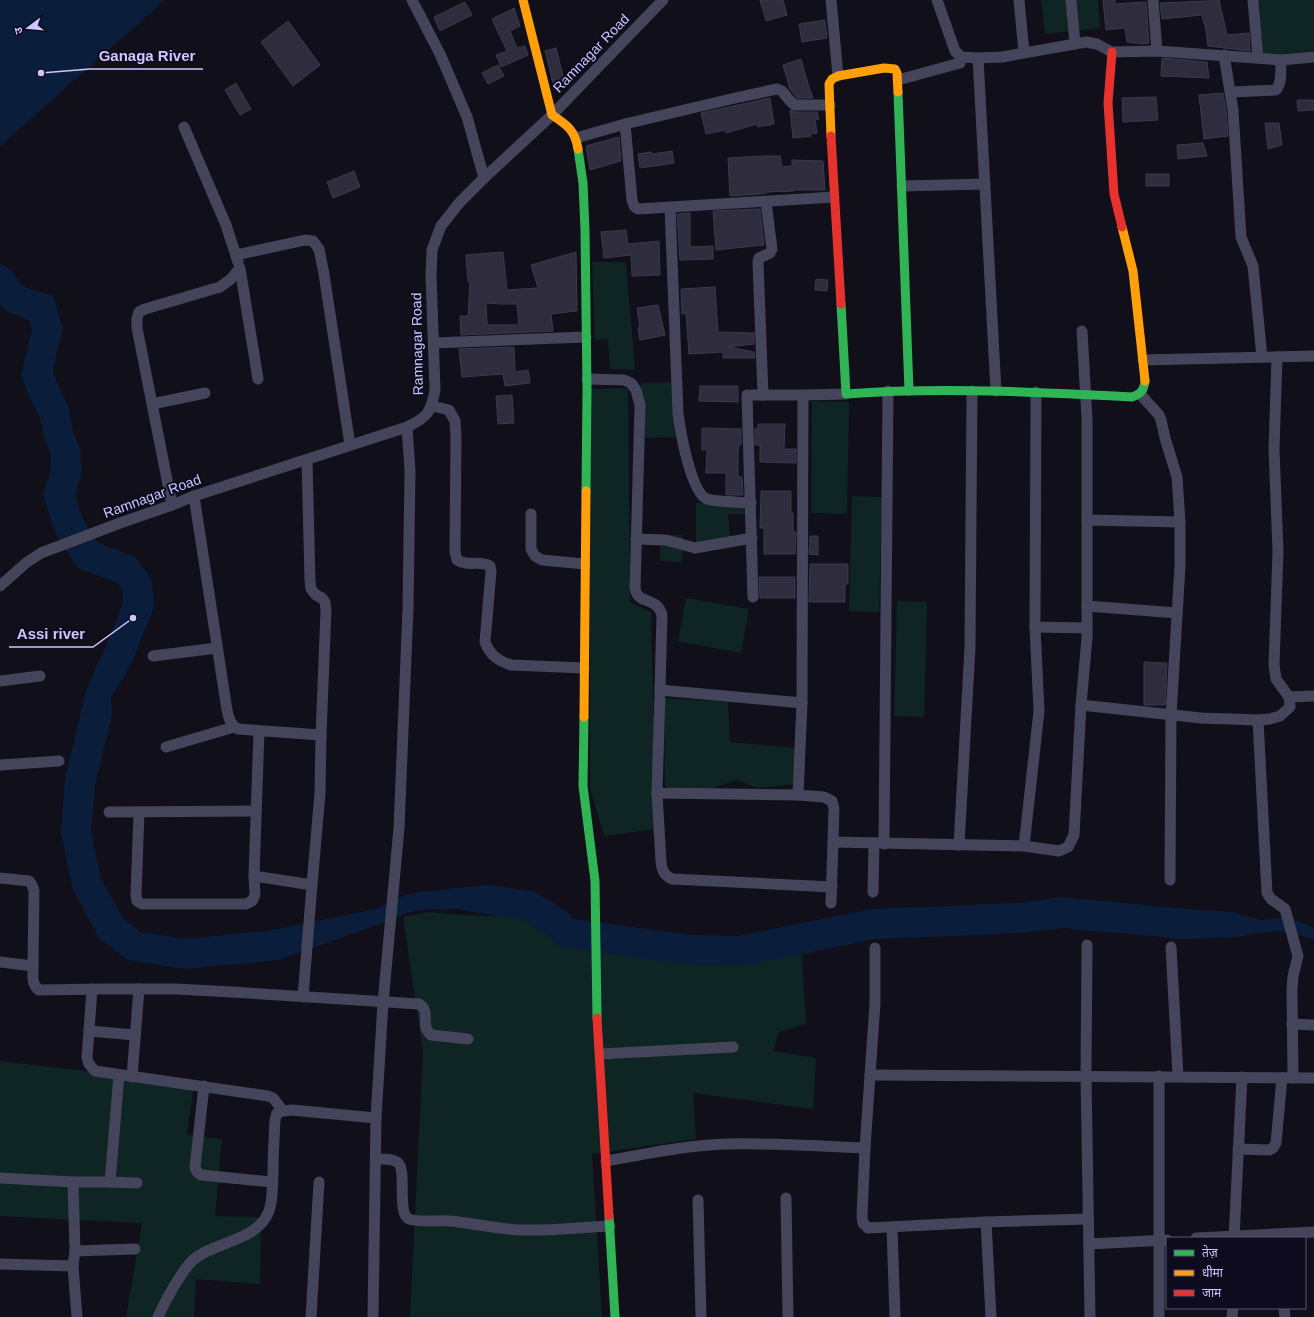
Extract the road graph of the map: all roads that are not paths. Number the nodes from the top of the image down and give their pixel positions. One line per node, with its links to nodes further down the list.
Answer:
1 (412, 0): 28 (street)
2 (523, 0): 24 (street)
3 (663, 0): 24 (street, Ramnagar Road)
4 (831, 0): 20 (street)
5 (937, 0): 16 (street)
6 (1019, 0): 12 (street)
7 (1071, 0): 10 (street)
8 (1153, 0): 11 (street)
9 (1253, 0): 17 (street)
10 (1075, 44): 12 (street); 13 (street)
11 (1157, 51): 13 (street); 14 (street)
12 (1024, 52): 16 (street)
13 (1112, 52): 42 (street)
14 (1224, 55): 17 (street); 22 (street)
15 (1314, 57): 18 (street)
16 (978, 58): 29 (street)
17 (1258, 58): 18 (street)
18 (1281, 60): 22 (street)
19 (960, 63): 21 (street)
20 (838, 76): 21 (street); 23 (street)
21 (898, 80): 30 (street)
22 (1231, 92): 40 (street)
23 (830, 105): 25 (street); 31 (street)
24 (552, 115): 27 (street); 28 (street, Ramnagar Road)
25 (625, 124): 27 (street); 33 (street)
26 (184, 127): 34 (street)
27 (576, 138): 37 (street)
28 (484, 178): 38 (street, Ramnagar Road)
29 (985, 184): 30 (street); 48 (street)
30 (902, 186): 46 (street)
31 (834, 197): 32 (street); 51 (street)
32 (766, 202): 33 (street); 53 (street)
33 (670, 207): 62 (street)
34 (236, 255): 35 (street); 59 (street)
35 (240, 268): 43 (street); 56 (street)
36 (1082, 331): 55 (street)
37 (586, 337): 38 (street); 44 (street)
38 (434, 343): 57 (street, Ramnagar Road)
39 (1314, 356): 41 (street)
40 (1262, 357): 41 (street); 42 (street)
41 (1277, 357): 83 (street)
42 (1143, 360): 52 (street)
43 (258, 379)
44 (587, 379): 68 (street); 69 (street)
45 (888, 391): 46 (street); 51 (street); 100 (street)
46 (909, 391): 47 (street)
47 (972, 391): 48 (street); 101 (street)
48 (996, 392): 49 (street)
49 (1036, 392): 55 (street); 74 (street)
50 (205, 393): 56 (street)
51 (846, 394): 54 (street)
52 (1140, 394): 55 (street); 66 (street)
53 (763, 395): 54 (street); 62 (street)
54 (803, 395): 84 (street)
55 (1086, 396): 65 (street)
56 (152, 404): 63 (street)
57 (432, 406): 58 (street, Ramnagar Road); 78 (street)
58 (406, 427): 59 (street, Ramnagar Road); 118 (street)
59 (350, 445): 60 (street, Ramnagar Road)
60 (307, 460): 61 (street, Ramnagar Road); 90 (street)
61 (194, 496): 63 (street, Ramnagar Road); 76 (street)
62 (751, 503): 67 (street)
63 (172, 505): 70 (street, Ramnagar Road)
64 (531, 514): 69 (street)
65 (1086, 520): 66 (street); 72 (street)
66 (1180, 522): 73 (street)
67 (752, 538): 68 (street); 71 (street)
68 (636, 539): 81 (street)
69 (585, 564): 78 (street)
70 (0, 586)
71 (753, 597)
72 (1087, 606): 73 (street); 75 (street)
73 (1177, 613): 86 (street)
74 (1035, 627): 75 (street); 102 (street)
75 (1087, 628): 85 (street)
76 (217, 648): 77 (street); 88 (street)
77 (153, 656)
78 (584, 668): 125 (street)
79 (40, 676): 80 (street)
80 (0, 681)
81 (660, 690): 84 (street); 94 (street)
82 (1314, 696): 83 (street)
83 (1289, 697): 87 (street)
84 (802, 703): 95 (street)
85 (1081, 705): 86 (street); 102 (street)
86 (1172, 715): 87 (street); 105 (street)
87 (1258, 720): 119 (street)
88 (234, 727): 89 (street); 91 (street)
89 (259, 731): 90 (street); 96 (street)
90 (321, 735): 106 (street)
91 (166, 747)
92 (59, 761): 93 (street)
93 (0, 765)
94 (657, 793): 95 (street); 107 (street)
95 (798, 794): 99 (street)
96 (256, 811): 98 (street); 103 (street)
97 (109, 812): 98 (street)
98 (138, 812): 103 (street)
99 (833, 842): 100 (street); 107 (street)
100 (879, 843): 101 (street); 108 (street)
101 (959, 845): 102 (street)
102 (1024, 846)
103 (254, 876): 106 (street)
104 (0, 878): 114 (street)
105 (1170, 880)
106 (312, 885): 117 (street)
107 (832, 887): 109 (street)
108 (873, 892)
109 (831, 903)
110 (1088, 944): 128 (street)
111 (1171, 947): 130 (street)
112 (875, 948): 127 (street)
113 (0, 962): 114 (street)
114 (33, 966): 115 (street)
115 (92, 989): 116 (street); 121 (street)
116 (139, 989): 117 (street); 122 (street)
117 (303, 998): 118 (street)
118 (382, 1003): 123 (street); 137 (street)
119 (1292, 1024): 120 (street); 133 (street)
120 (1314, 1025)
121 (89, 1030): 122 (street); 126 (street)
122 (136, 1035): 131 (street)
123 (468, 1038)
124 (733, 1047): 125 (street)
125 (600, 1054): 141 (street)
126 (119, 1075): 131 (street); 144 (street)
127 (870, 1075): 128 (street); 138 (street)
128 (1086, 1076): 129 (street); 150 (street)
129 (1159, 1076): 130 (street); 157 (street)
130 (1178, 1076): 132 (street)
131 (132, 1077): 135 (street)
132 (1242, 1077): 133 (street); 139 (street)
133 (1287, 1078): 134 (street); 139 (street)
134 (1314, 1078)
135 (204, 1086): 136 (street); 145 (street)
136 (283, 1111): 137 (street); 145 (street)
137 (376, 1118): 140 (street)
138 (865, 1148): 141 (street); 153 (street)
139 (1238, 1149): 156 (street)
140 (376, 1159): 152 (street); 166 (street)
141 (606, 1161): 152 (street)
142 (0, 1178): 143 (street)
143 (73, 1182): 144 (street); 160 (street)
144 (110, 1182): 147 (street)
145 (272, 1182): 164 (street)
146 (319, 1182): 165 (street)
147 (137, 1183)
148 (786, 1198): 169 (street)
149 (698, 1200): 168 (street)
150 (1088, 1219): 151 (street); 158 (street)
151 (986, 1222): 153 (street); 171 (street)
152 (610, 1226): 167 (street)
153 (892, 1228): 170 (street)
154 (1314, 1232): 155 (street)
155 (1288, 1236): 156 (street)
156 (1234, 1237)
157 (1163, 1240): 158 (street); 173 (street)
158 (1089, 1244): 172 (street)
159 (135, 1250): 160 (street)
160 (74, 1251): 162 (street)
161 (0, 1264): 162 (street)
162 (73, 1266): 163 (street)
163 (77, 1317)
164 (158, 1317)
165 (311, 1317)
166 (373, 1317)
167 (615, 1317)
168 (701, 1317)
169 (788, 1317)
170 (895, 1317)
171 (991, 1317)
172 (1090, 1317)
173 (1159, 1317)

